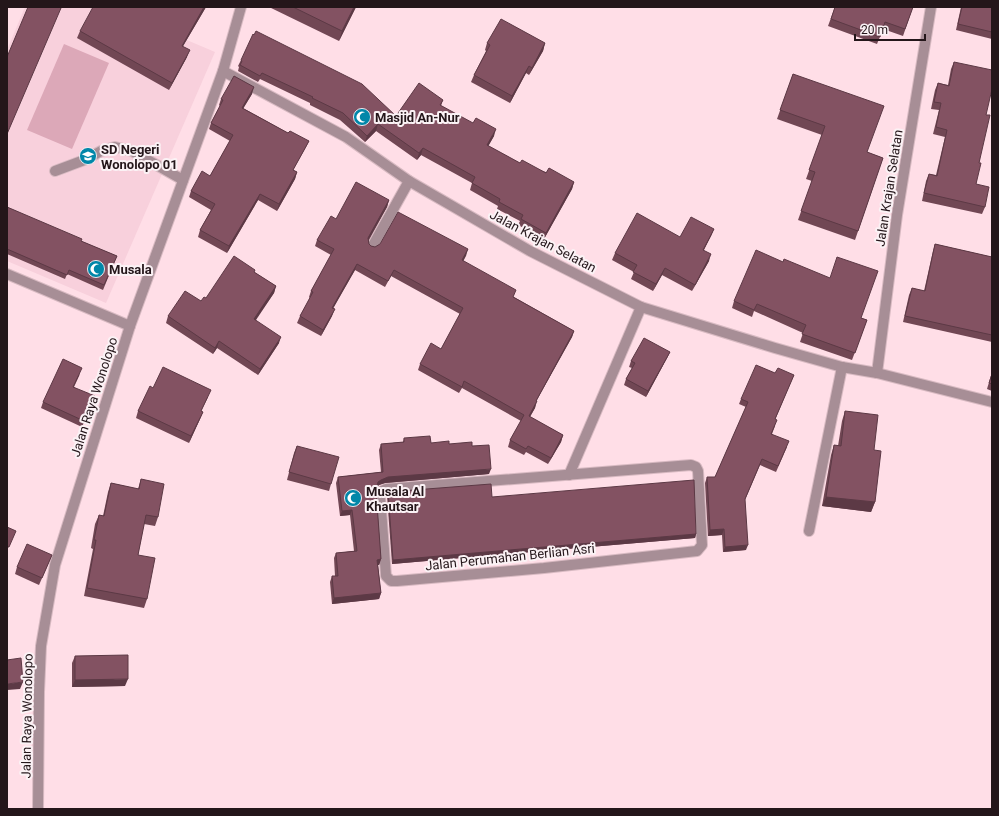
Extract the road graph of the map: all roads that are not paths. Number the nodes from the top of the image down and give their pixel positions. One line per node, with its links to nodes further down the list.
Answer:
1 (242, 7): 3 (street, Jalan Raya Wonolopo)
2 (931, 7): 12 (street, Jalan Krajan Selatan)
3 (223, 71): 5 (street, Jalan Raya Wonolopo); 6 (street, Jalan Krajan Selatan)
4 (55, 171): 5 (street)
5 (183, 180): 10 (street, Jalan Raya Wonolopo)
6 (409, 181): 7 (street); 9 (street, Jalan Krajan Selatan)
7 (372, 247)
8 (7, 274): 10 (street)
9 (641, 306): 11 (street, Jalan Krajan Selatan); 14 (street)
10 (130, 326): 16 (street, Jalan Raya Wonolopo)
11 (842, 367): 12 (street, Jalan Krajan Selatan); 15 (street)
12 (877, 373): 13 (street, Jalan Krajan Selatan)
13 (992, 402)
14 (569, 475): 14 (street, Jalan Perumahan Berlian Asri)
15 (809, 531)
16 (38, 809)

